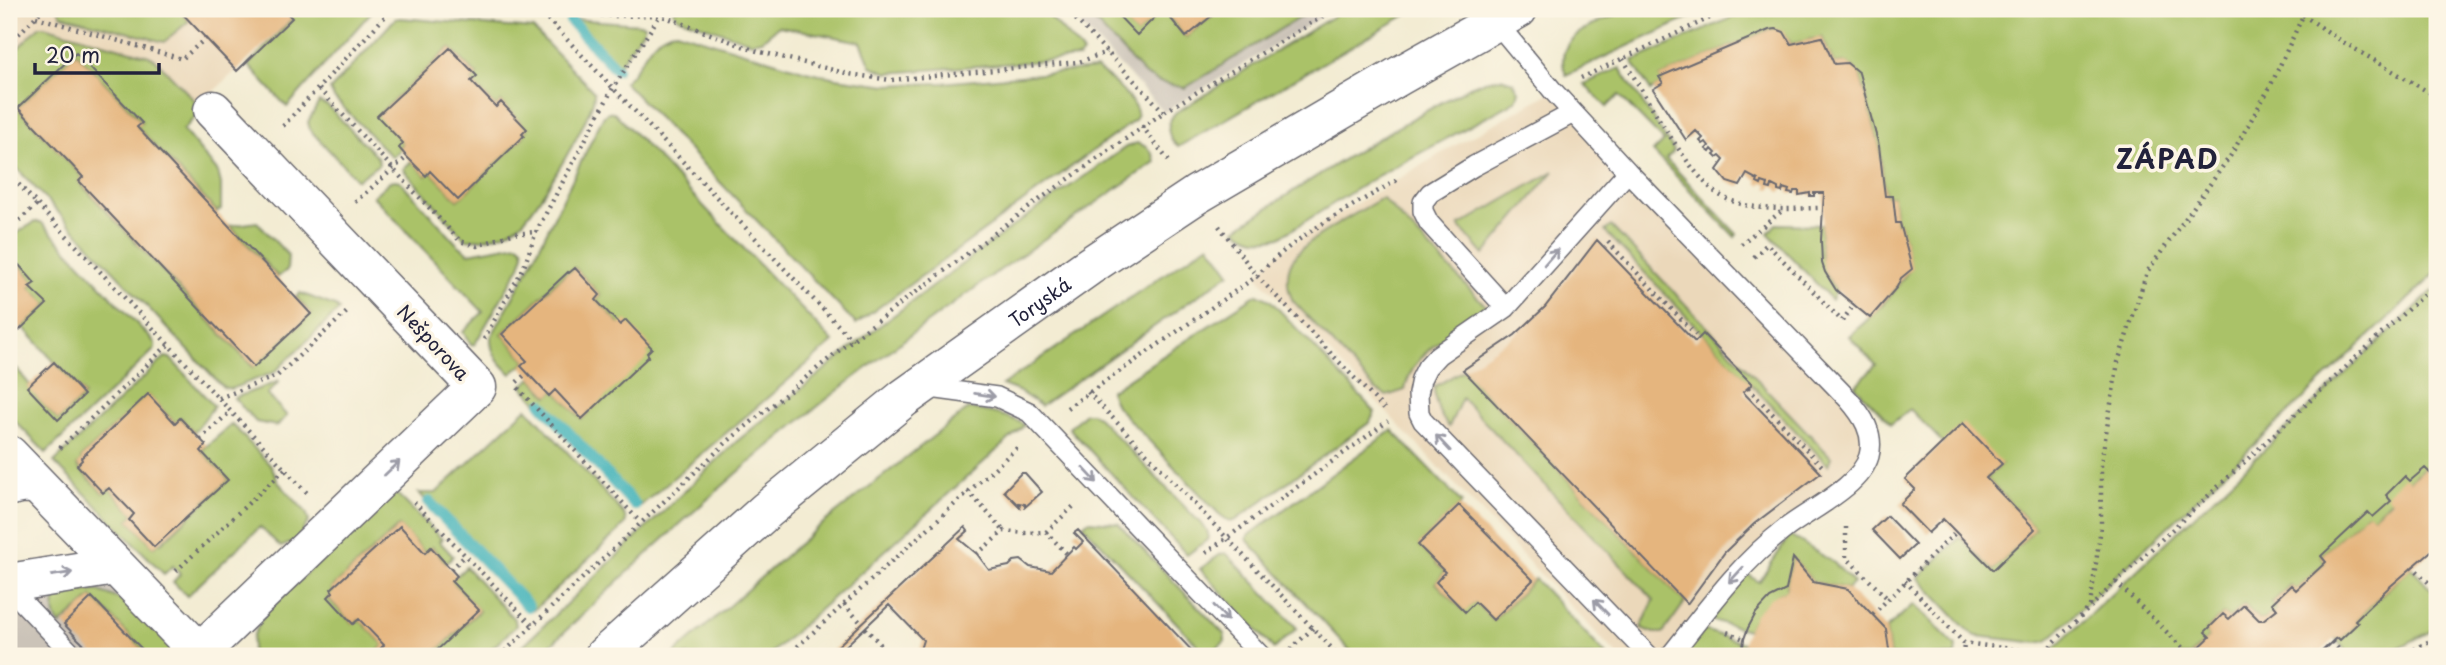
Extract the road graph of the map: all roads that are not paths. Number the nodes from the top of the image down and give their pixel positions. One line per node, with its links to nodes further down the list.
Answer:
1 (1506, 15): 3 (lane); 6 (street, Toryská)
2 (213, 110): 10 (street, Nešporova, one-way to 2)
3 (1573, 113): 4 (lane); 5 (lane)
4 (1628, 172): 5 (lane, one-way to 4); 15 (lane, one-way to 15)
5 (1506, 308): 14 (lane, one-way to 5)
6 (920, 387): 12 (street, Toryská); 13 (lane, one-way to 13)
7 (23, 480): 8 (street, Nešporova)
8 (114, 566): 9 (street, one-way to 8); 10 (street, Nešporova)
9 (9, 585): 11 (lane)
10 (201, 654)
11 (74, 656)
12 (604, 656)
13 (1261, 656)
14 (1649, 656)
15 (1670, 656)

